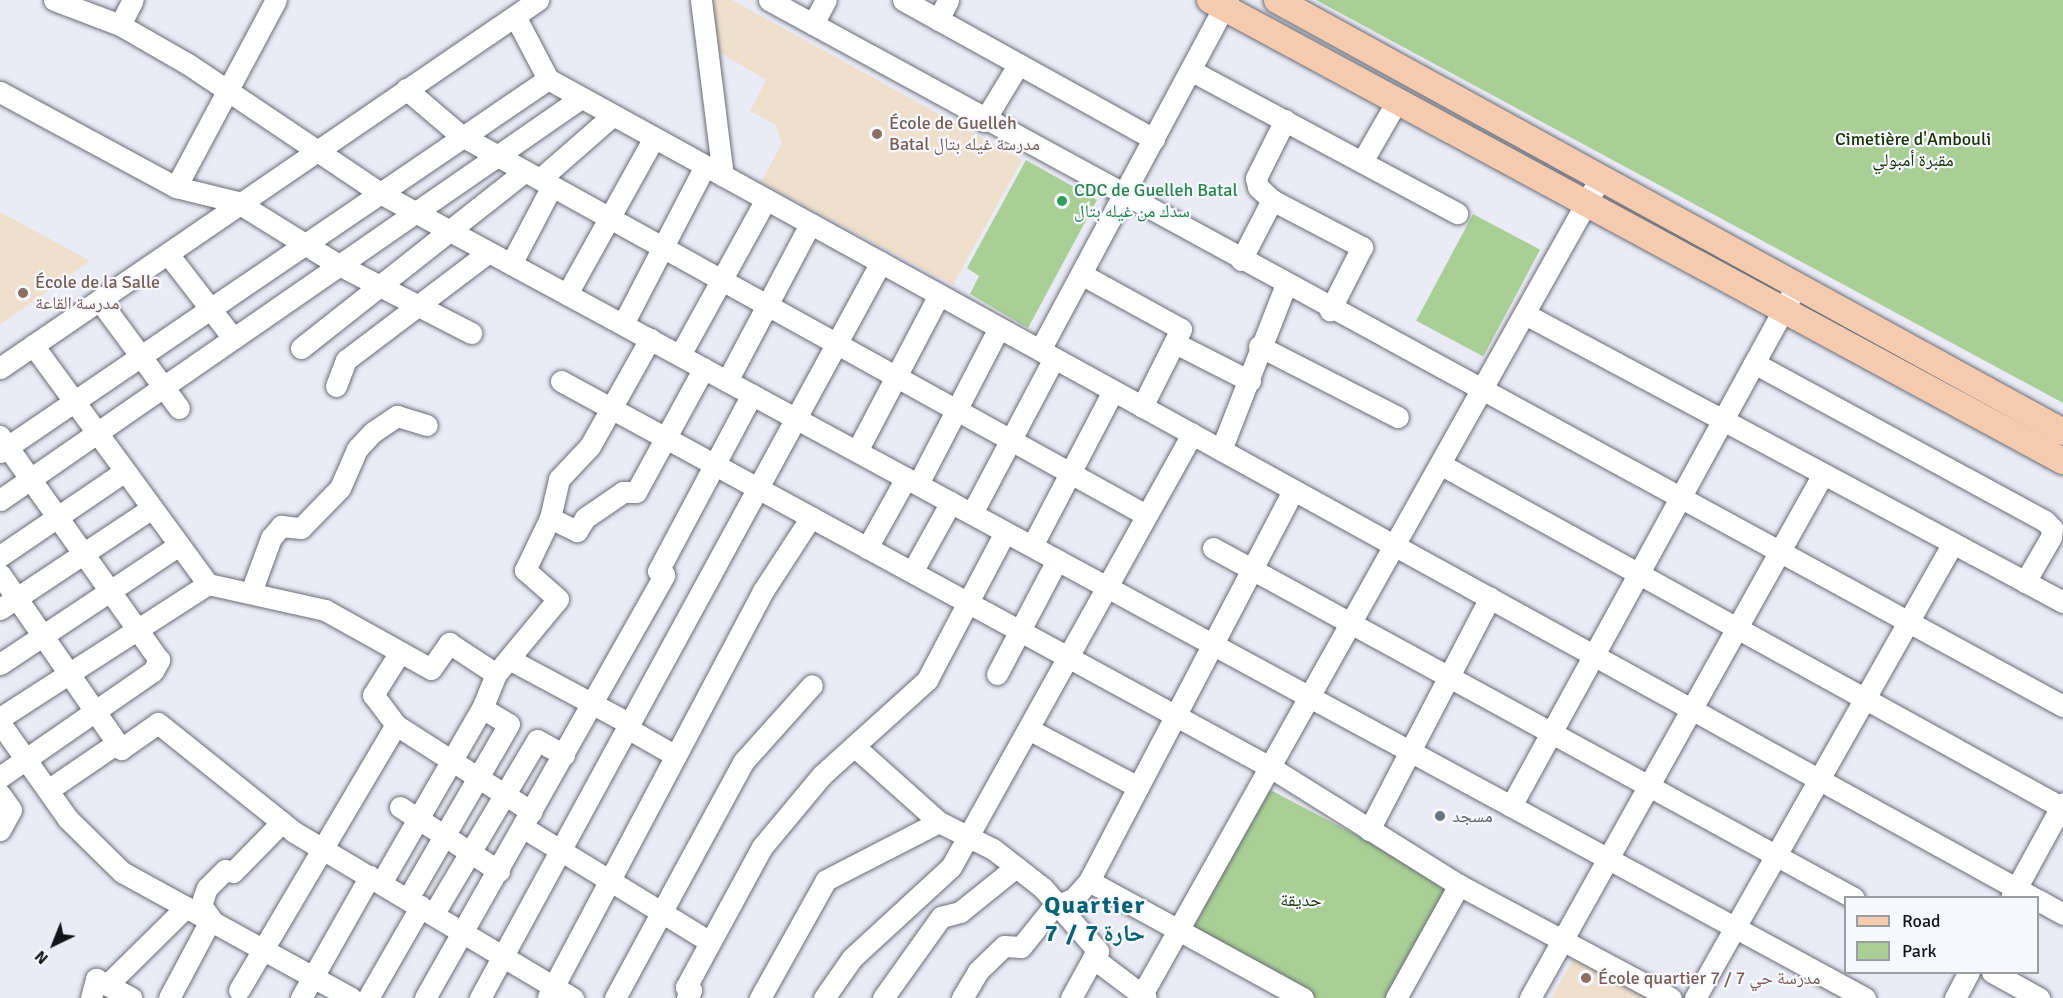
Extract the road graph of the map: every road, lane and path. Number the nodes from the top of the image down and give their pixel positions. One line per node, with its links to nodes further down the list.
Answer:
1 (54, 0): 15 (street)
2 (133, 0): 15 (street)
3 (276, 0): 19 (street)
4 (538, 0): 12 (street)
5 (701, 0): 33 (street)
6 (769, 0): 14 (street)
7 (826, 0): 14 (street)
8 (903, 0): 13 (street)
9 (948, 0): 13 (street)
10 (1278, 0): 36 (main road)
11 (1221, 3): 17 (street); 23 (main road)
12 (516, 18): 18 (street); 20 (street)
13 (938, 20): 16 (street)
14 (813, 24): 26 (street)
15 (120, 25): 19 (street)
16 (1018, 65): 26 (street); 29 (street)
17 (1192, 71): 25 (street); 29 (street)
18 (548, 80): 22 (street); 27 (street)
19 (227, 89): 30 (street); 35 (street)
20 (406, 89): 27 (street); 30 (street)
21 (0, 92): 35 (street)
22 (581, 98): 24 (street); 31 (street)
23 (1397, 101): 32 (street); 36 (main road)
24 (613, 115): 28 (street); 34 (street)
25 (1285, 120): 32 (street); 40 (street)
26 (984, 121): 38 (street)
27 (460, 135): 31 (street); 37 (street)
28 (654, 138): 33 (street); 44 (street)
29 (1154, 139): 38 (street)
30 (317, 149): 37 (street); 41 (street)
31 (499, 156): 34 (street); 42 (street)
32 (1363, 160): 43 (street)
33 (714, 171): 39 (street); 48 (street)
34 (539, 178): 44 (street); 46 (street); 54 (street)
35 (176, 187): 41 (street)
36 (1592, 190): 59 (main road); 67 (main road); 68 (street)
37 (380, 193): 42 (street); 47 (street)
38 (1123, 197): 51 (street); 55 (street)
39 (766, 199): 45 (street); 56 (street)
40 (1272, 200): 51 (street); 66 (street)
41 (237, 202): 47 (street); 50 (street)
42 (418, 213): 46 (street); 53 (street)
43 (1457, 213)
44 (608, 216): 48 (street); 60 (street)
45 (810, 224): 52 (street); 63 (street)
46 (453, 232): 49 (street); 58 (street)
47 (301, 243): 53 (street); 65 (street)
48 (662, 246): 56 (street); 69 (street)
49 (489, 252): 54 (street); 64 (street)
50 (168, 254): 62 (street); 65 (street)
51 (1240, 260): 57 (street)
52 (881, 262): 61 (street); 74 (street)
53 (337, 264): 58 (street); 72 (street)
54 (511, 264): 60 (street)
55 (1081, 274): 75 (street); 80 (street)
56 (724, 281): 63 (street); 81 (street)
57 (1286, 284): 66 (street); 77 (street)
58 (379, 285): 64 (street); 78 (street)
59 (1797, 285): 67 (street); 103 (main road)
60 (567, 294): 69 (street)
61 (939, 295): 70 (street); 85 (street)
62 (100, 301): 76 (street); 79 (street)
63 (765, 303): 74 (street); 87 (street)
64 (416, 305): 71 (street); 90 (street)
65 (210, 309): 72 (street); 79 (street)
66 (1330, 310): 92 (street)
67 (1783, 310): 82 (street); 111 (main road)
68 (1525, 314): 92 (street); 101 (street)
69 (622, 324): 73 (street)
70 (999, 328): 80 (street); 98 (street)
71 (471, 333)
72 (233, 338): 89 (street)
73 (650, 339): 81 (street); 97 (street)
74 (836, 342): 85 (street); 99 (street)
75 (1175, 343): 88 (street); 95 (street)
76 (33, 345): 83 (street); 94 (street)
77 (1259, 346): 88 (street); 100 (street)
78 (301, 348)
79 (143, 352): 89 (street); 94 (street)
80 (1047, 354): 91 (street); 107 (street)
81 (680, 355): 84 (street)
82 (1754, 363): 101 (street); 145 (street)
83 (0, 368)
84 (704, 368): 87 (street); 106 (street)
85 (897, 377): 98 (street); 110 (street)
86 (561, 381): 97 (street)
87 (727, 381): 93 (street)
88 (1250, 381): 109 (street)
89 (164, 386): 96 (street); 104 (street)
90 (336, 386)
91 (1113, 391): 95 (street); 115 (street)
92 (1480, 392): 113 (street); 121 (street)
93 (752, 394): 99 (street); 112 (street)
94 (74, 402): 104 (street); 108 (street)
95 (1142, 407): 105 (street)
96 (179, 408)
97 (611, 409): 106 (street); 129 (street)
98 (955, 409): 107 (street); 118 (street)
99 (796, 417): 110 (street); 119 (street)
100 (1398, 417)
101 (1723, 420): 116 (street); 121 (street)
102 (427, 425): 149 (street)
103 (2063, 432)
104 (97, 433): 114 (street); 117 (street)
105 (1192, 434): 109 (street); 126 (street)
106 (665, 438): 112 (street); 129 (street)
107 (1011, 440): 115 (street); 125 (street)
108 (3, 445): 117 (street)
109 (1221, 450): 120 (street)
110 (857, 451): 118 (street)
111 (2063, 461)
112 (713, 464): 119 (street); 172 (street)
113 (1440, 464): 133 (street); 143 (street)
114 (125, 471): 124 (street); 127 (street)
115 (1070, 473): 126 (street); 134 (street)
116 (1823, 474): 131 (street); 137 (street)
117 (31, 479): 122 (street); 127 (street)
118 (912, 481): 123 (street); 135 (street)
119 (761, 489): 128 (street); 181 (street)
120 (1293, 490): 133 (street); 141 (street)
121 (1679, 499): 137 (street); 143 (street)
122 (0, 500)
123 (951, 502): 125 (street); 142 (street)
124 (152, 508): 132 (street); 138 (street)
125 (972, 513): 130 (street)
126 (1146, 515): 147 (street)
127 (58, 517): 138 (street); 139 (street)
128 (811, 517): 135 (street); 188 (street)
129 (550, 518): 165 (street)
130 (1005, 532): 134 (street); 152 (street)
131 (1953, 543): 145 (street); 155 (street)
132 (179, 545): 146 (street); 148 (street)
133 (1394, 545): 150 (street); 154 (street)
134 (1032, 546): 140 (street)
135 (867, 548): 142 (street)
136 (1214, 548): 141 (street)
137 (1779, 552): 155 (street); 157 (street)
138 (84, 553): 148 (street); 153 (street)
139 (0, 556)
140 (1057, 560): 147 (street); 158 (street)
141 (1252, 569): 154 (street); 160 (street)
142 (912, 572): 152 (street)
143 (1639, 573): 157 (street); 162 (street)
144 (0, 574): 153 (street)
145 (2025, 582): 151 (street)
146 (208, 584): 149 (street); 156 (street)
147 (1107, 587): 160 (street); 163 (street)
148 (112, 589): 156 (street); 159 (street)
149 (251, 592): 161 (street)
150 (1490, 598): 162 (street); 168 (street)
151 (2063, 602)
152 (968, 603): 158 (street); 185 (street)
153 (8, 604): 159 (street)
154 (1351, 623): 168 (street); 170 (street)
155 (1908, 623): 171 (street); 173 (street)
156 (137, 625): 166 (street); 176 (street)
157 (1737, 628): 171 (street); 175 (street)
158 (1018, 630): 163 (street); 167 (street)
159 (43, 635): 164 (street); 166 (street)
160 (1212, 644): 170 (street); 177 (street)
161 (400, 652): 165 (street); 180 (street)
162 (1593, 655): 175 (street); 183 (street)
163 (1067, 657): 177 (street); 182 (street)
164 (0, 664)
165 (502, 666): 172 (street); 174 (street)
166 (69, 673): 176 (street); 178 (street)
167 (997, 674)
168 (1449, 676): 183 (street); 186 (street)
169 (812, 686): 227 (street)
170 (1309, 697): 186 (street); 191 (street)
171 (1866, 699): 194 (street); 201 (street)
172 (593, 702): 181 (street); 187 (street)
173 (2063, 706)
174 (482, 708): 190 (street); 192 (street)
175 (1692, 709): 194 (street); 195 (street)
176 (94, 710): 184 (street); 189 (street)
177 (1175, 715): 191 (street); 196 (street)
178 (0, 718)
179 (0, 723): 189 (street)
180 (396, 725): 190 (street); 210 (street)
181 (628, 726): 188 (street); 211 (street)
182 (1032, 731): 196 (street); 208 (street)
183 (1551, 732): 195 (street); 200 (street)
184 (117, 743): 197 (street); 204 (street)
185 (854, 746): 205 (street); 234 (street)
186 (1410, 751): 200 (street); 207 (street)
187 (564, 755): 199 (street); 203 (street)
188 (676, 756): 218 (street)
189 (27, 760): 193 (street); 197 (street)
190 (450, 760): 192 (street); 202 (street)
191 (1270, 767): 207 (street); 232 (street)
192 (478, 776): 199 (street); 209 (street)
193 (0, 777)
194 (1820, 780): 213 (street); 222 (street)
195 (1649, 786): 213 (street); 214 (street)
196 (1138, 787): 219 (street)
197 (48, 790): 226 (street)
198 (0, 794): 206 (street)
199 (504, 794): 203 (street); 212 (street)
200 (1510, 806): 214 (street)
201 (2062, 806): 222 (street)
202 (409, 812): 209 (street); 217 (street)
203 (528, 820): 211 (street); 216 (street)
204 (282, 822): 210 (street); 229 (street)
205 (939, 822): 208 (street); 255 (street)
206 (0, 830)
207 (1369, 830): 220 (street)
208 (969, 835): 215 (street); 256 (street)
209 (444, 837): 212 (street); 225 (street)
210 (324, 850): 217 (street); 235 (street)
211 (561, 851): 218 (street); 236 (street)
212 (470, 852): 216 (street); 225 (street)
213 (1778, 856): 221 (street); 230 (street)
214 (1608, 859): 230 (street); 233 (street)
215 (1016, 867): 224 (street); 257 (street)
216 (499, 871): 231 (street)
217 (376, 880): 225 (street); 238 (street)
218 (611, 880): 227 (street); 243 (street)
219 (1089, 881): 224 (street); 232 (street)
220 (1459, 885): 233 (street); 261 (street)
221 (1852, 896)
222 (2024, 896)
223 (2039, 903): 228 (street)
224 (1061, 905): 237 (street); 258 (street)
225 (421, 906): 231 (street); 249 (street)
226 (186, 907): 229 (street); 242 (street)
227 (661, 912): 234 (street); 253 (street)
228 (2063, 914)
229 (211, 919): 235 (street); 246 (street)
230 (1737, 929): 264 (street); 265 (street)
231 (464, 930): 236 (street); 250 (street)
232 (1179, 931): 244 (street); 260 (street)
233 (1564, 938): 262 (street); 263 (street)
234 (710, 942): 254 (street)
235 (265, 947): 238 (street); 241 (street)
236 (502, 956): 243 (street); 251 (street)
237 (1093, 958): 244 (street); 259 (street)
238 (315, 974): 247 (street); 248 (street)
239 (1968, 974): 266 (street)
240 (1996, 974): 267 (street)
241 (240, 990)
242 (99, 991): 245 (street)
243 (551, 992): 252 (street)
244 (1143, 997)
245 (130, 998)
246 (169, 998)
247 (301, 998)
248 (351, 998)
249 (368, 998)
250 (425, 998)
251 (480, 998)
252 (573, 998)
253 (615, 998)
254 (687, 998)
255 (760, 998)
256 (824, 998)
257 (883, 998)
258 (962, 998)
259 (1071, 998)
260 (1303, 998)
261 (1396, 998)
262 (1530, 998)
263 (1671, 998)
264 (1695, 998)
265 (1865, 998)
266 (1955, 998)
267 (2039, 998)

